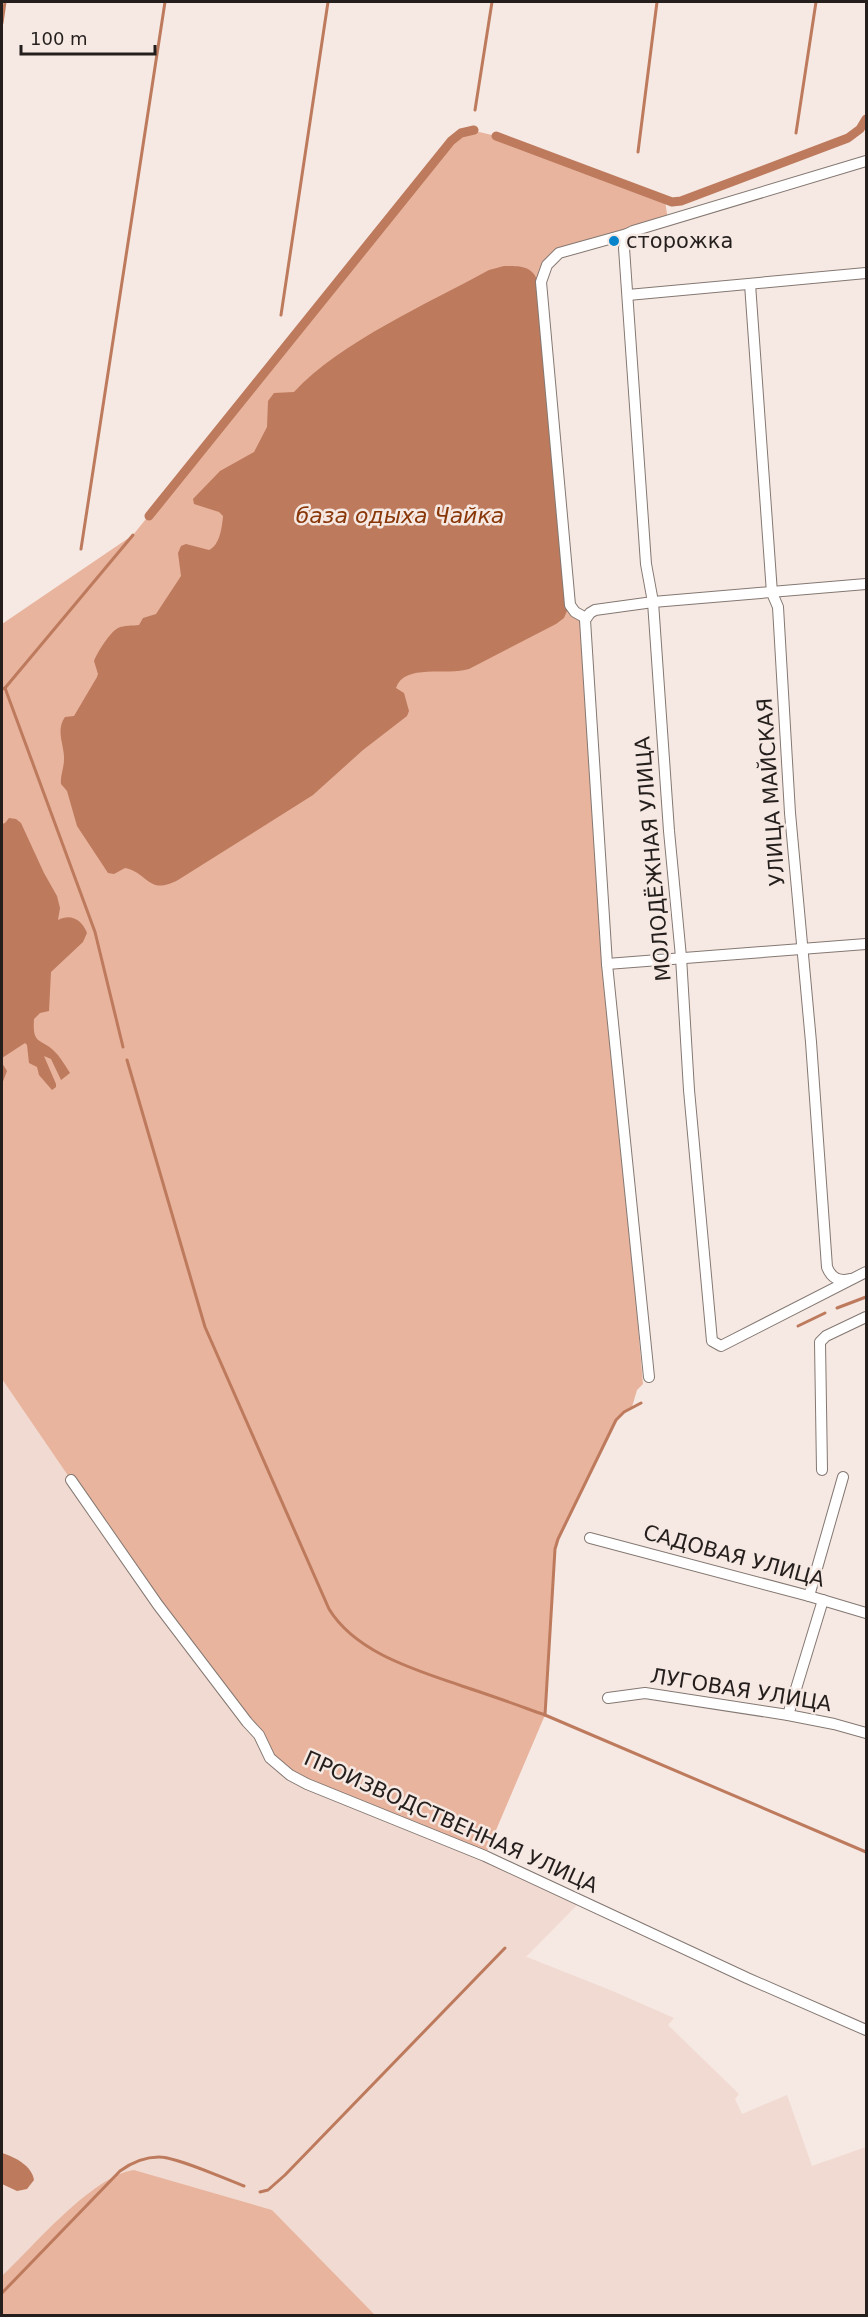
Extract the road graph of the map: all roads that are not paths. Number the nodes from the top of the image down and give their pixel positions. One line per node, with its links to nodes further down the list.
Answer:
1 (867, 161): 2 (street)
2 (627, 234): 5 (street, МОЛОДЁЖНАЯ УЛИЦА); 9 (street)
3 (867, 273): 4 (street)
4 (750, 284): 5 (street); 7 (street, УЛИЦА МАЙСКАЯ)
5 (628, 295): 8 (street, МОЛОДЁЖНАЯ УЛИЦА)
6 (867, 584): 7 (street)
7 (772, 593): 8 (street); 11 (street, УЛИЦА МАЙСКАЯ)
8 (653, 602): 9 (street); 12 (street, МОЛОДЁЖНАЯ УЛИЦА)
9 (586, 618): 13 (street)
10 (867, 944): 11 (street)
11 (803, 949): 12 (street); 15 (street, УЛИЦА МАЙСКАЯ)
12 (681, 957): 13 (street); 15 (street, МОЛОДЁЖНАЯ УЛИЦА)
13 (608, 964): 17 (street)
14 (867, 1272): 15 (street, МОЛОДЁЖНАЯ УЛИЦА)
15 (850, 1279)
16 (867, 1317): 18 (street)
17 (649, 1377)
18 (822, 1470)
19 (843, 1477): 22 (street)
20 (71, 1480): 28 (street, ПРОИЗВОДСТВЕННАЯ УЛИЦА)
21 (590, 1538): 22 (street, САДОВАЯ УЛИЦА)
22 (809, 1596): 23 (street, САДОВАЯ УЛИЦА)
23 (823, 1600): 24 (street, САДОВАЯ УЛИЦА); 26 (street)
24 (867, 1613)
25 (608, 1698): 26 (street, ЛУГОВАЯ УЛИЦА)
26 (788, 1715): 27 (street, ЛУГОВАЯ УЛИЦА)
27 (867, 1733)
28 (867, 2030)

